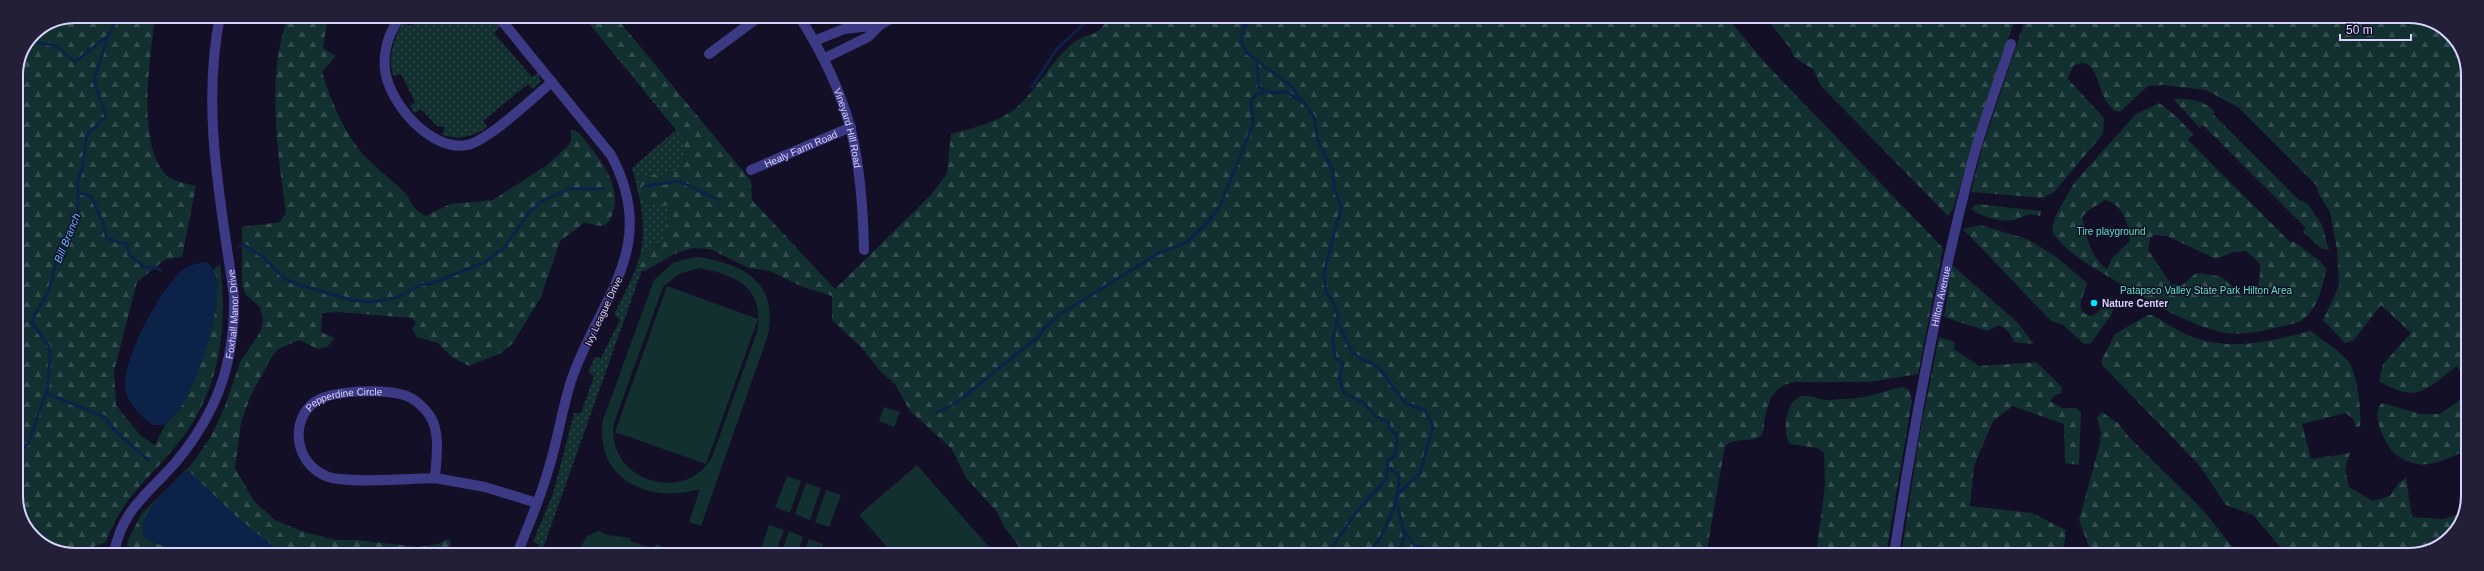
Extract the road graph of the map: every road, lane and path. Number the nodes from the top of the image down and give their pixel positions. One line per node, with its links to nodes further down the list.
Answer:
1 (219, 23): 18 (street, Foxhall Manor Drive)
2 (397, 23): 12 (street)
3 (504, 23): 12 (street, Ivy League Drive)
4 (751, 23): 10 (street)
5 (803, 23): 8 (street, Vineyard Hill Road)
6 (884, 23): 7 (street)
7 (880, 25): 8 (street); 11 (street)
8 (814, 40): 11 (street, Vineyard Hill Road)
9 (2011, 44): 20 (street, Hilton Avenue)
10 (709, 54)
11 (825, 58): 13 (street, Vineyard Hill Road)
12 (552, 82): 17 (street, Ivy League Drive)
13 (851, 127): 14 (street, Healy Farm Road); 15 (street, Vineyard Hill Road)
14 (751, 170)
15 (864, 250)
16 (435, 478): 16 (street, Pepperdine Circle); 17 (street, Pepperdine Circle)
17 (537, 503): 19 (street, Ivy League Drive)
18 (115, 548)
19 (519, 548)
20 (1895, 548)

